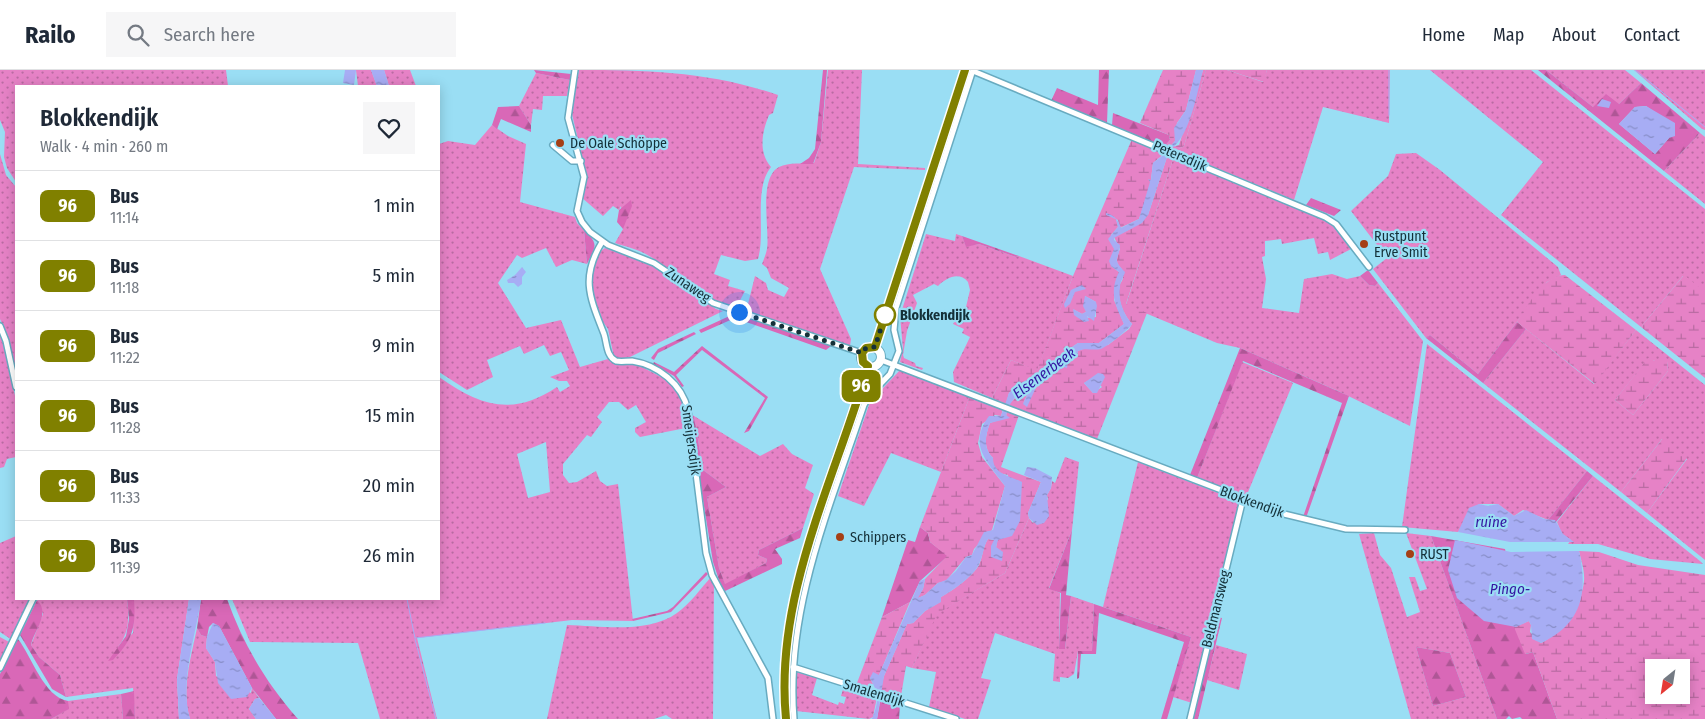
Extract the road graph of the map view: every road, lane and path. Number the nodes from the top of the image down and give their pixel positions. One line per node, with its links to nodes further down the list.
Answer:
1 (575, 70): 4 (street, Zunaweg)
2 (970, 70): 6 (street, Petersdijk); 8 (main road); 11 (street)
3 (553, 145): 4 (street)
4 (581, 161): 5 (street, Zunaweg)
5 (602, 242): 9 (street, Zunaweg); 19 (street, Smeijersdijk)
6 (1369, 267)
7 (0, 326): 13 (street)
8 (875, 347): 9 (main road); 10 (main road)
9 (862, 353): 12 (main road)
10 (881, 360): 11 (street, Blokkendijk); 12 (main road)
11 (894, 365): 14 (street, Blokkendijk); 17 (street)
12 (868, 366): 20 (main road)
13 (15, 382)
14 (1243, 499): 15 (street, Blokkendijk); 23 (street, Beldmansweg)
15 (1404, 530)
16 (33, 600): 18 (street)
17 (793, 667): 21 (street); 22 (street, Smalendijk)
18 (0, 668)
19 (774, 719)
20 (786, 719)
21 (794, 719)
22 (956, 719)
23 (1190, 719)

